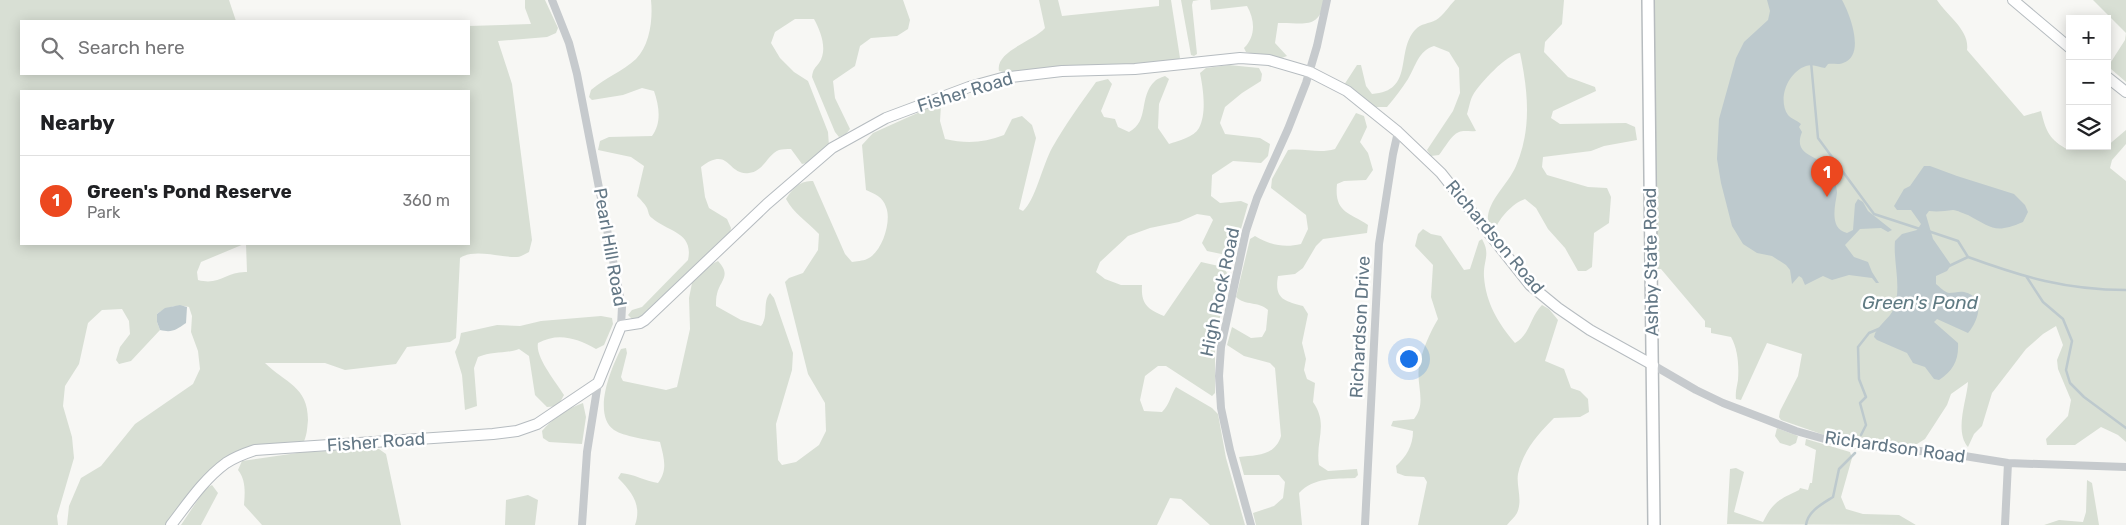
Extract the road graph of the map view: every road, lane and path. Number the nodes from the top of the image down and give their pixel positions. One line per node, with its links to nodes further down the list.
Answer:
1 (552, 0): 10 (street, Pearl Hill Road)
2 (1327, 0): 6 (street)
3 (1648, 0): 11 (main road, Ashby State Road)
4 (2013, 0): 5 (street)
5 (2066, 45)
6 (1310, 72): 9 (street, Richardson Road); 10 (street, Fisher Road); 17 (street, High Rock Road)
7 (2111, 81): 8 (street)
8 (2126, 92)
9 (1398, 132): 11 (street, Richardson Road); 18 (street, Richardson Drive)
10 (621, 326): 12 (street, Pearl Hill Road)
11 (1653, 365): 13 (street, Richardson Road); 19 (main road, Ashby State Road)
12 (598, 383): 15 (street, Fisher Road); 16 (street, Pearl Hill Road)
13 (2008, 463): 14 (street, Richardson Road); 20 (street)
14 (2126, 467)
15 (172, 525)
16 (582, 525)
17 (1251, 525)
18 (1365, 525)
19 (1654, 525)
20 (2005, 525)

